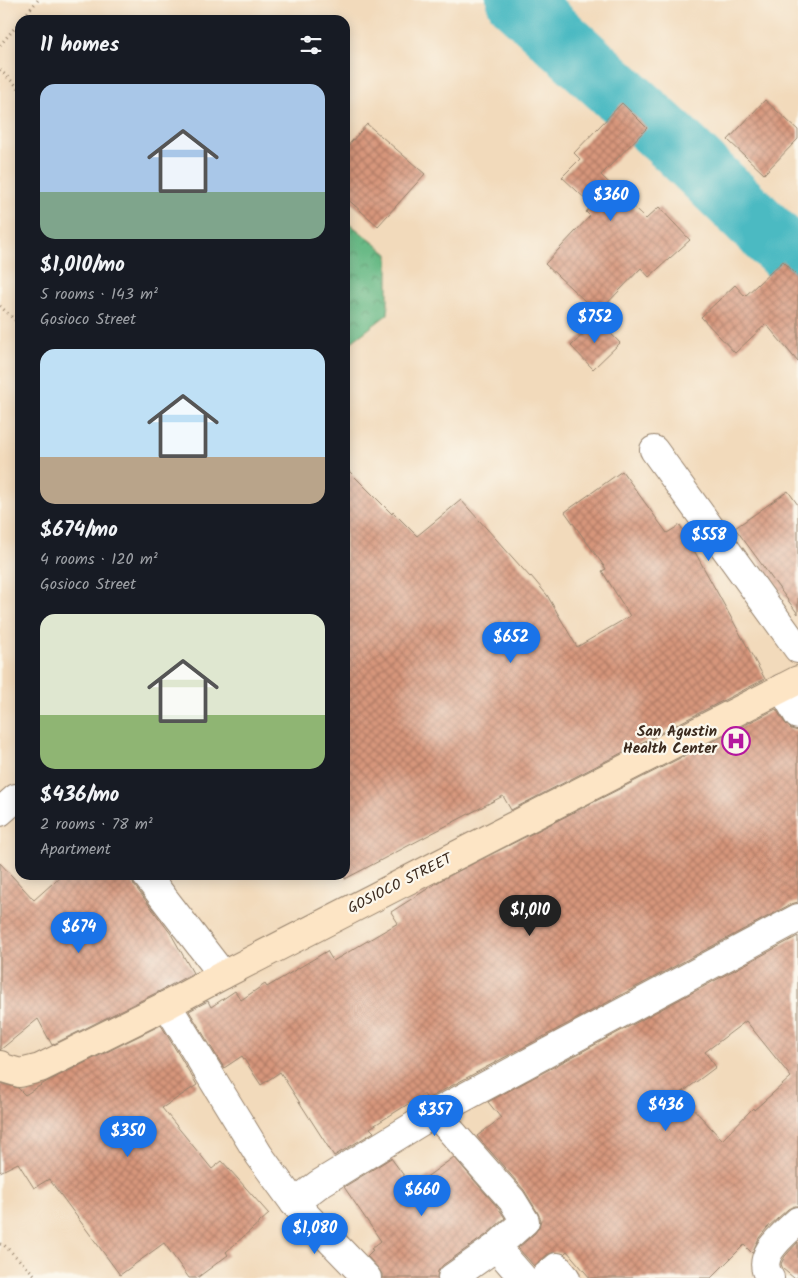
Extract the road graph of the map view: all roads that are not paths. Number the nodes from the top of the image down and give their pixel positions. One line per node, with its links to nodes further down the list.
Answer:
1 (654, 450): 2 (street)
2 (798, 649)
3 (790, 684): 4 (street); 7 (street, GOSIOCO STREET)
4 (798, 715)
5 (150, 880): 7 (street)
6 (798, 918): 10 (street)
7 (223, 974): 8 (street, GOSIOCO STREET)
8 (167, 1005): 9 (street, GOSIOCO STREET); 11 (street)
9 (0, 1065)
10 (435, 1113): 11 (street); 13 (street)
11 (294, 1203): 14 (street)
12 (798, 1221): 19 (street)
13 (496, 1247): 15 (street); 16 (street)
14 (368, 1278)
15 (452, 1278)
16 (523, 1278)
17 (544, 1278): 18 (street)
18 (566, 1278)
19 (770, 1278)

